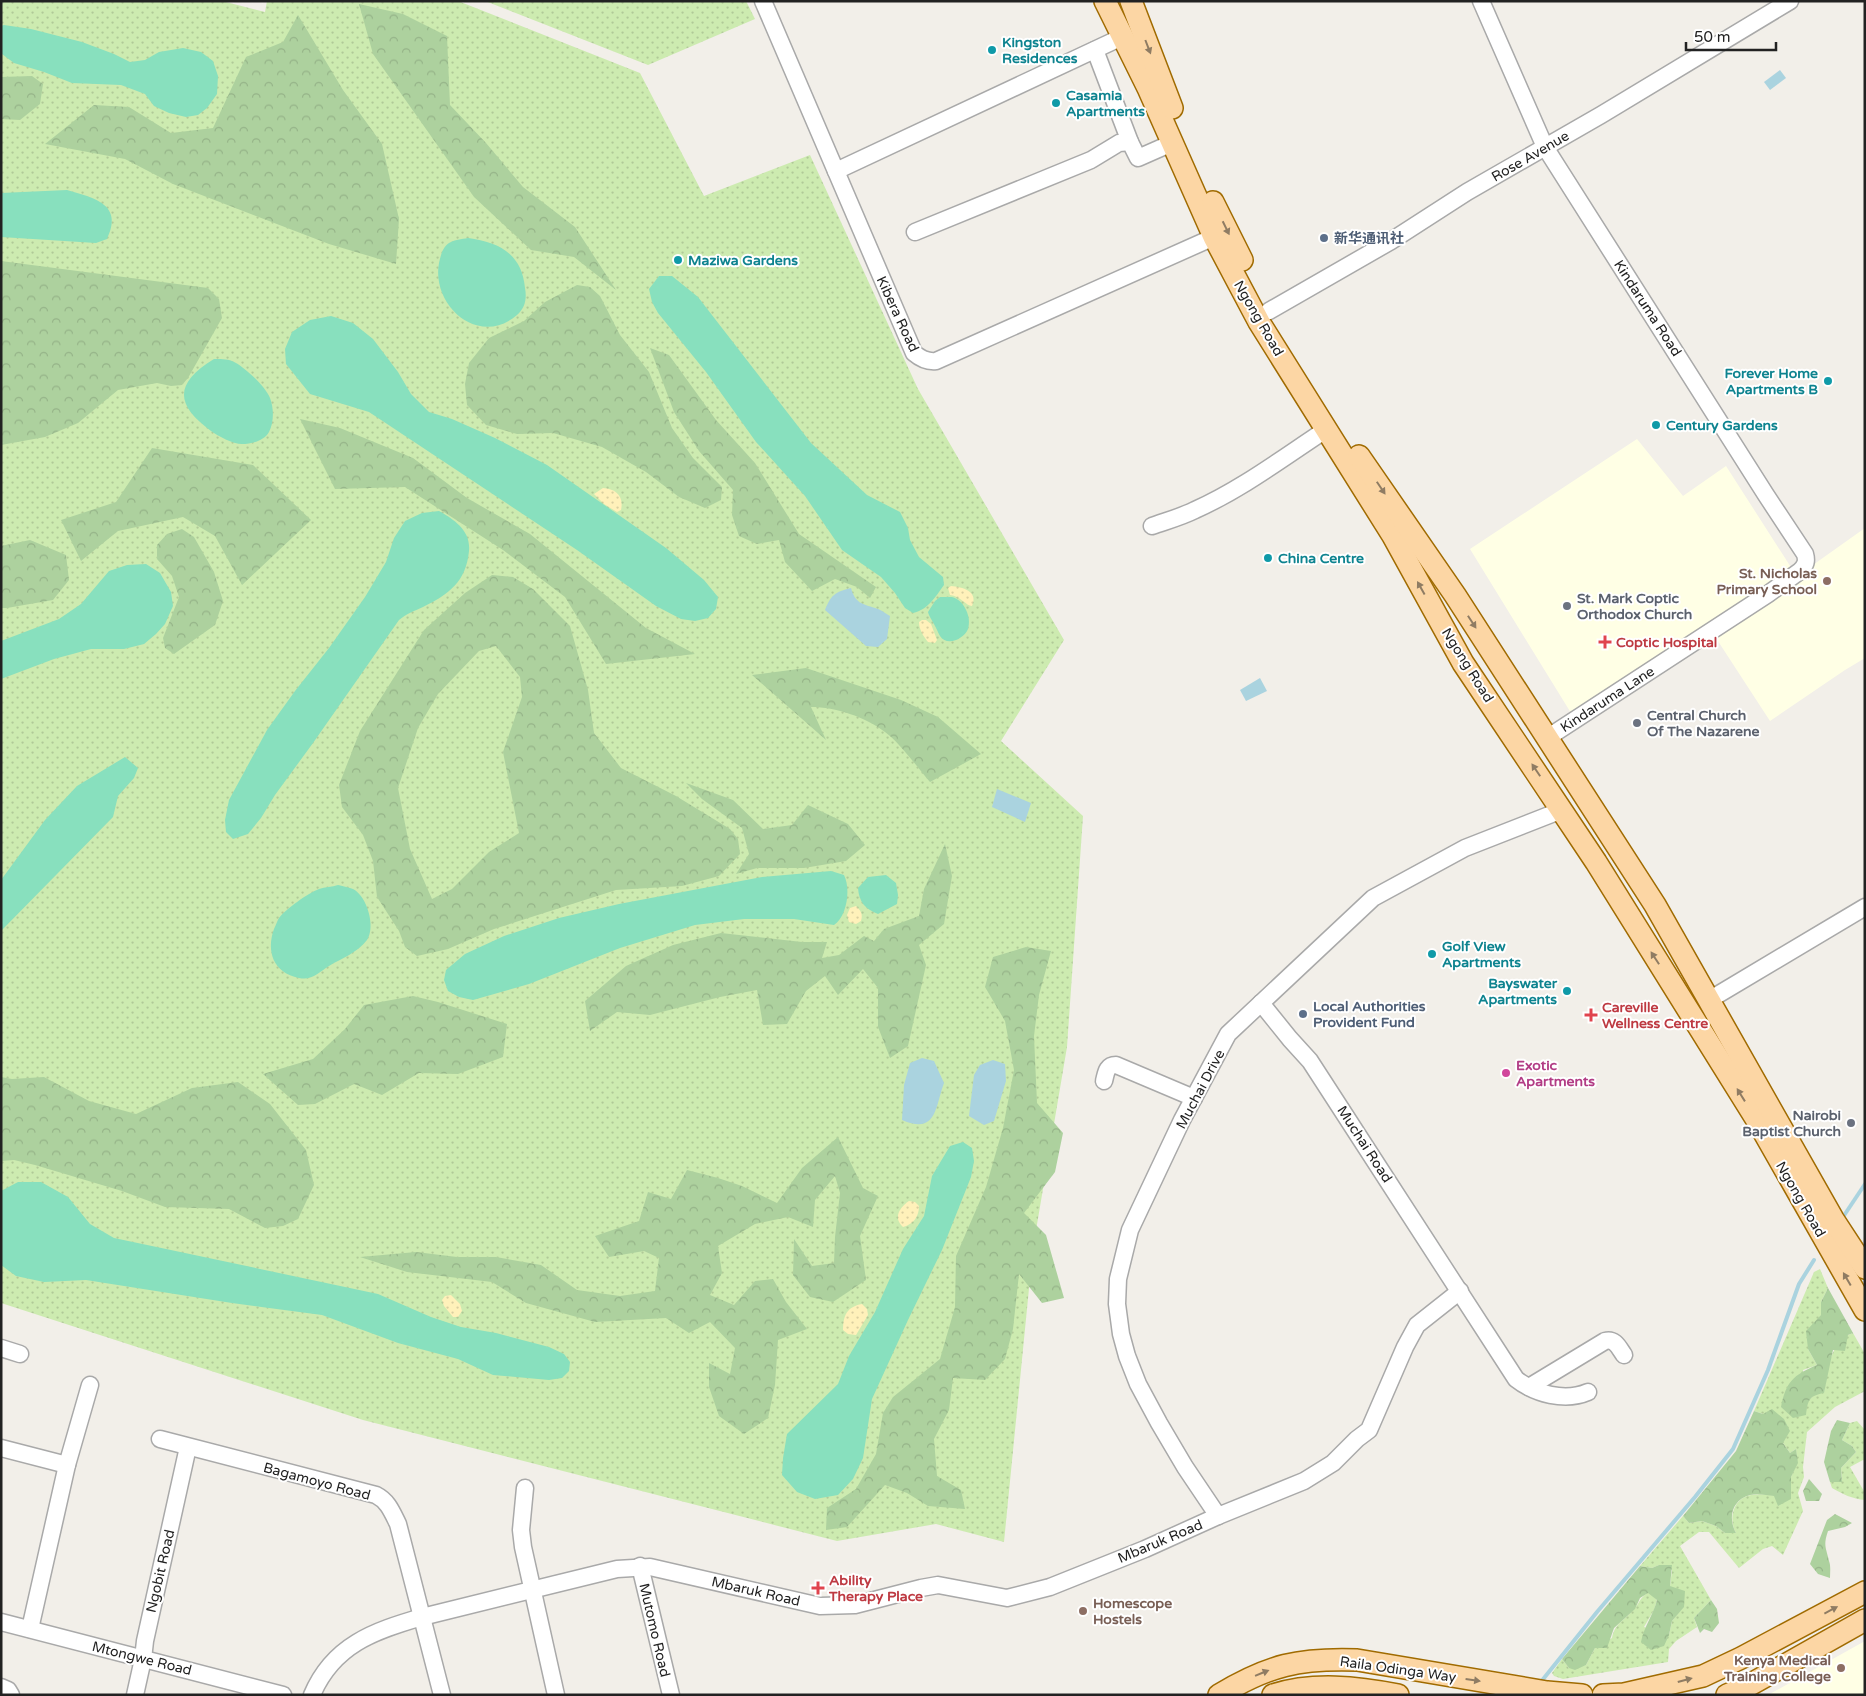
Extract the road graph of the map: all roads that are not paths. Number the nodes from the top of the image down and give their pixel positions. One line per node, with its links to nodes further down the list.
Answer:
1 (763, 1): 11 (street, Kibera Road)
2 (1105, 1): 6 (main road, Ngong Road)
3 (1131, 1): 14 (main road, Ngong Road, one-way to 14)
4 (1481, 1): 10 (street, Kindaruma Road)
5 (1790, 1): 10 (street, Rose Avenue)
6 (1122, 37): 7 (street); 9 (main road, Ngong Road)
7 (1095, 50): 8 (street); 11 (street)
8 (1130, 142): 9 (street); 12 (street)
9 (1172, 143): 13 (main road, Ngong Road)
10 (1545, 147): 14 (street, Rose Avenue); 17 (street, Kindaruma Road)
11 (836, 171): 13 (street, Kibera Road)
12 (915, 232)
13 (1214, 237): 15 (main road, Ngong Road)
14 (1269, 311): 18 (main road, Ngong Road, one-way to 18)
15 (1327, 430): 16 (street); 19 (main road, Ngong Road, one-way to 15)
16 (1152, 526)
17 (1768, 594): 20 (street, Kindaruma Lane)
18 (1497, 661): 19 (main road); 20 (main road, Ngong Road)
19 (1478, 683): 21 (main road, Ngong Road, one-way to 19)
20 (1547, 738): 22 (main road, Ngong Road)
21 (1562, 810): 23 (main road, Ngong Road); 26 (street, Muchai Drive)
22 (1617, 845): 23 (main road); 25 (main road, Ngong Road)
23 (1596, 862): 29 (main road, Ngong Road, one-way to 23)
24 (1865, 907): 25 (street)
25 (1709, 1000): 29 (main road, Ngong Road)
26 (1261, 1003): 28 (street, Muchai Drive); 32 (street, Muchai Road)
27 (1104, 1081): 28 (street)
28 (1194, 1098): 45 (street, Muchai Drive)
29 (1826, 1224): 30 (main road, Ngong Road)
30 (1837, 1243): 31 (main road, Ngong Road); 33 (main road, Ngong Road, one-way to 30)
31 (1865, 1268)
32 (1460, 1291): 38 (street, Muchai Road); 45 (street)
33 (1865, 1310)
34 (1, 1348): 35 (street)
35 (20, 1354)
36 (1624, 1355): 38 (street)
37 (90, 1385): 43 (street)
38 (1529, 1387): 39 (street, Muchai Road)
39 (1588, 1392)
40 (160, 1438): 41 (street, Bagamoyo Road)
41 (188, 1447): 49 (street, Bagamoyo Road); 53 (street, Ngobit Road)
42 (1, 1448): 43 (street)
43 (68, 1465): 52 (street)
44 (525, 1488): 47 (street)
45 (1218, 1516): 46 (street, Mbaruk Road)
46 (640, 1566): 47 (street, Mbaruk Road); 61 (street, Mutomo Road)
47 (532, 1590): 49 (street, Mbaruk Road); 60 (street)
48 (1863, 1592): 66 (main road, one-way to 48)
49 (422, 1616): 58 (street, Mbaruk Road); 59 (street, Bagamoyo Road)
50 (1865, 1620): 67 (main road)
51 (1, 1622): 52 (street, Mtongwe Road)
52 (30, 1629): 53 (street, Mtongwe Road)
53 (143, 1659): 56 (street, Ngobit Road); 57 (street, Mtongwe Road)
54 (1, 1688): 55 (street)
55 (11, 1695)
56 (135, 1695)
57 (282, 1695)
58 (312, 1695)
59 (442, 1695)
60 (556, 1695)
61 (671, 1695)
62 (1219, 1695): 65 (main road, Raila Odinga Way, one-way to 65)
63 (1274, 1695): 64 (main road, Raila Odinga Way)
64 (1398, 1695)
65 (1582, 1695)
66 (1603, 1695)
67 (1727, 1695)

